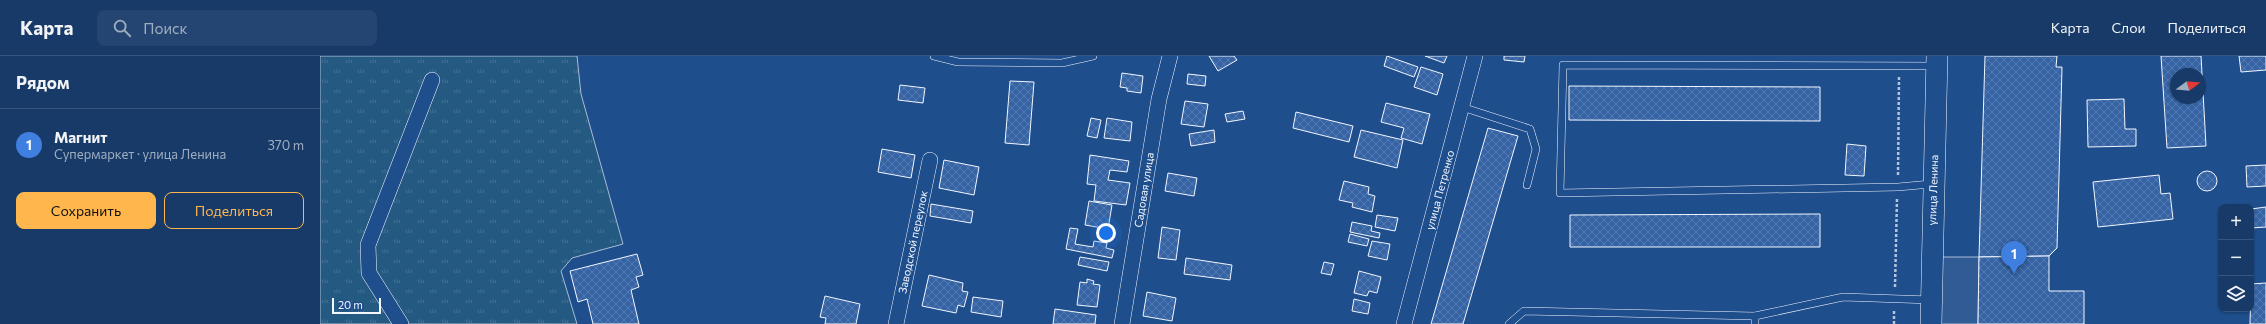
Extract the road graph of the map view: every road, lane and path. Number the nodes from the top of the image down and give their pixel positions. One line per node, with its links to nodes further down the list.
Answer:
1 (934, 56): 2 (lane)
2 (1093, 56)
3 (1170, 56): 15 (street, Садовая улица)
4 (1475, 56): 7 (street, улица Петренко)
5 (1937, 61): 9 (street, улица Ленина); 9 (lane)
6 (432, 80): 13 (street)
7 (1462, 107): 10 (lane); 16 (street, улица Петренко)
8 (930, 160): 14 (street, Заводской переулок)
9 (1934, 184): 11 (street, улица Ленина)
10 (1527, 185)
11 (1931, 300): 12 (lane); 19 (street, улица Ленина)
12 (1755, 316): 17 (lane); 18 (lane)
13 (401, 324)
14 (896, 324)
15 (1122, 324)
16 (1404, 324)
17 (1509, 324)
18 (1755, 324)
19 (1931, 324)

